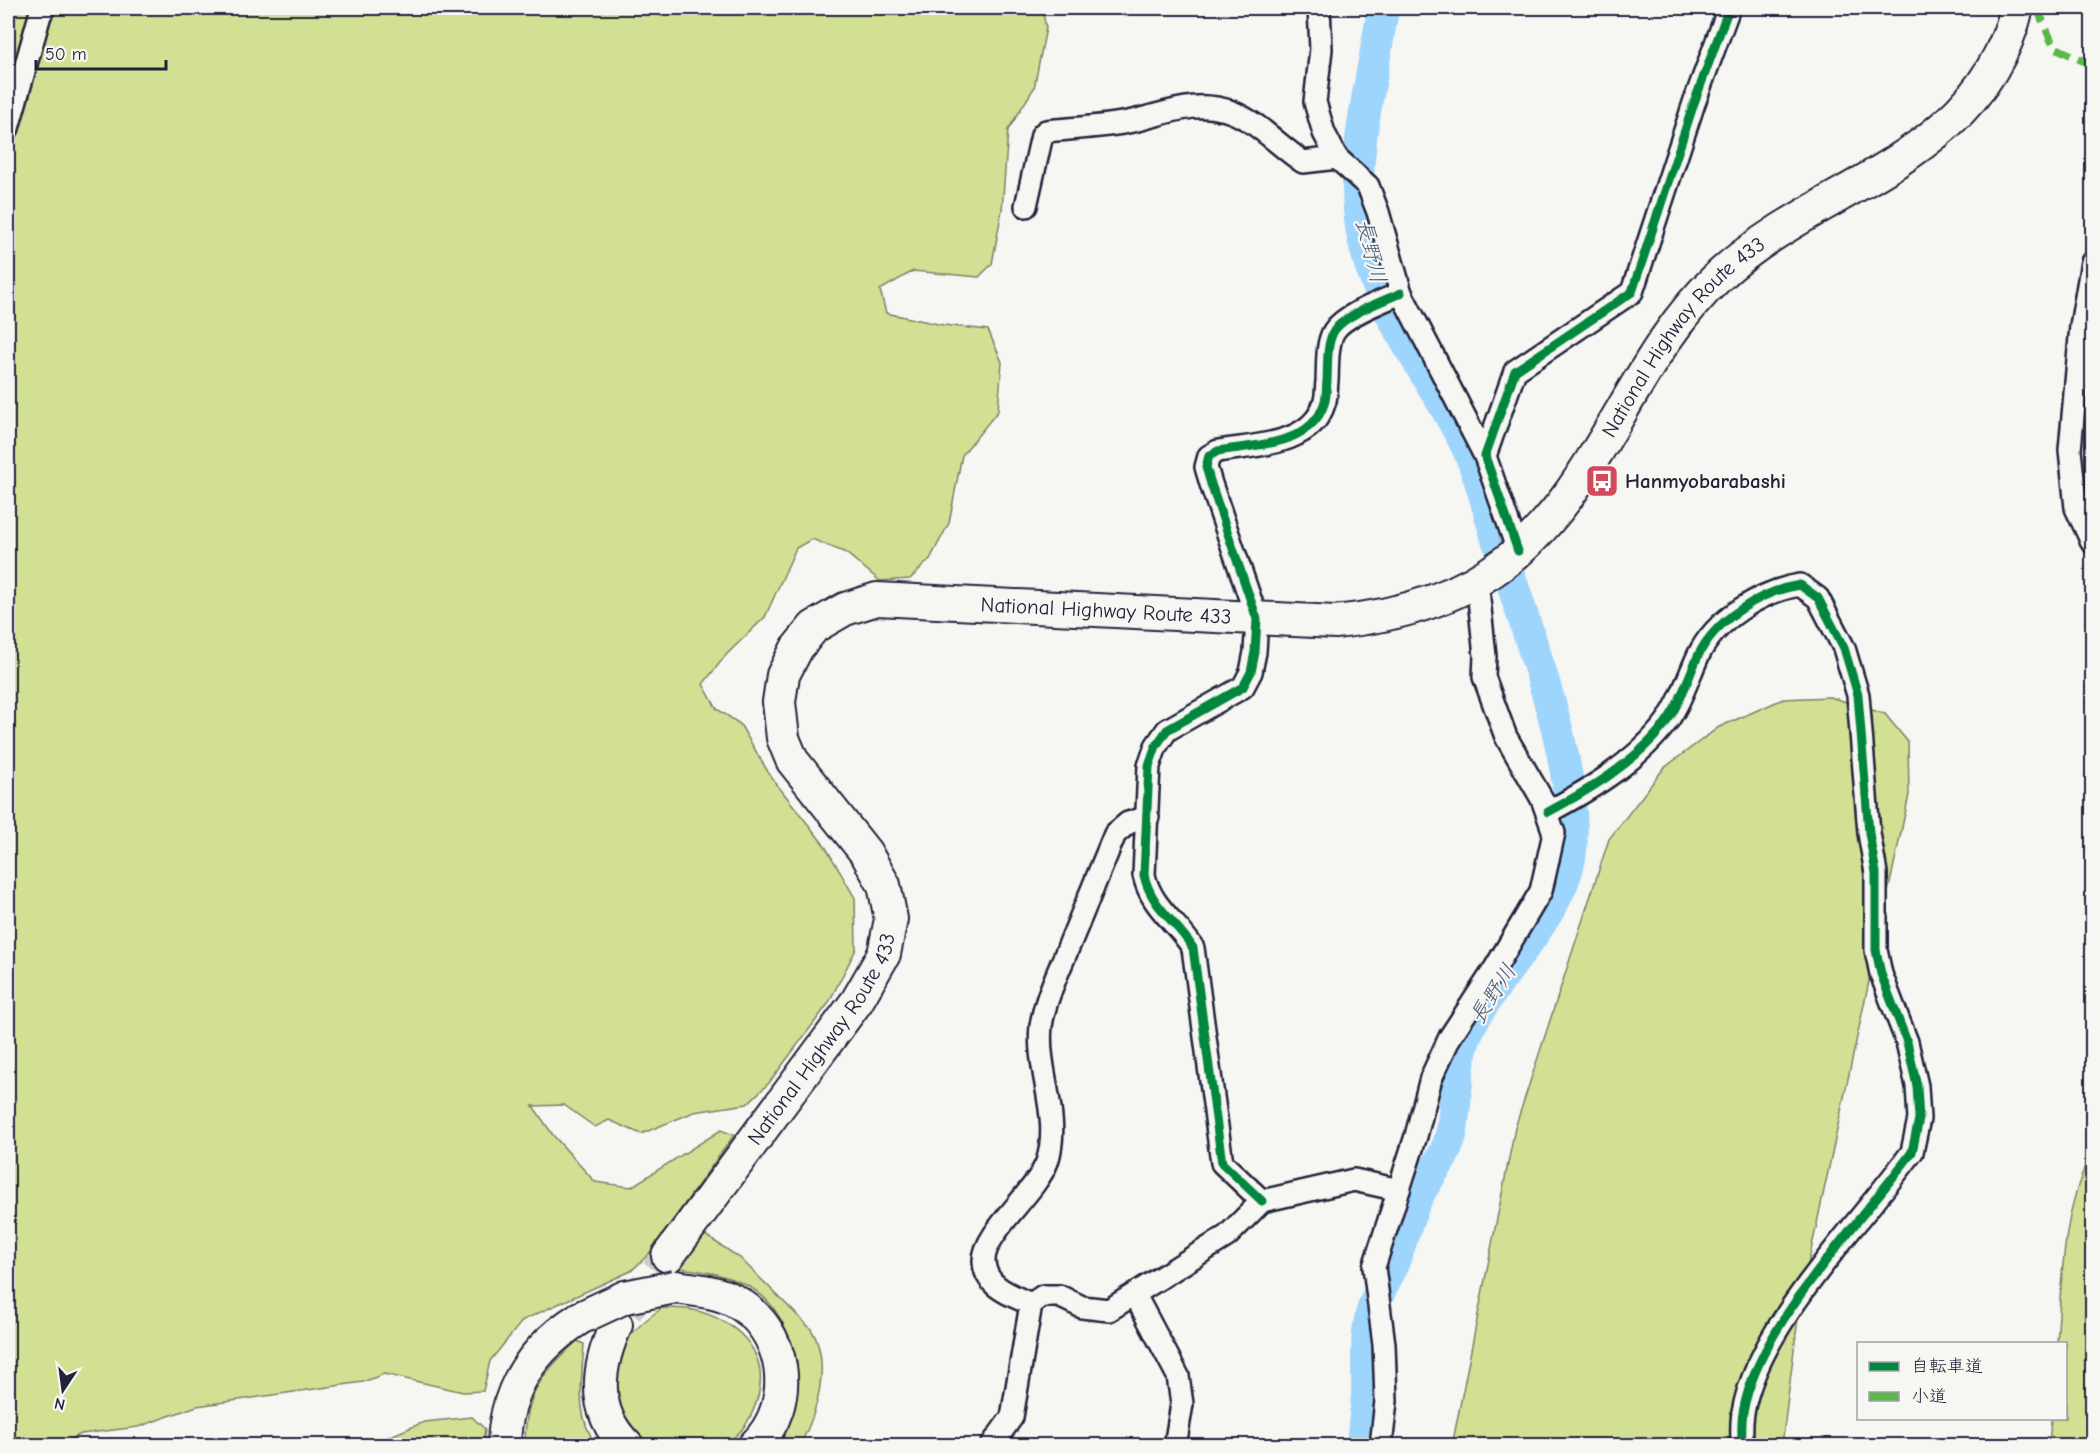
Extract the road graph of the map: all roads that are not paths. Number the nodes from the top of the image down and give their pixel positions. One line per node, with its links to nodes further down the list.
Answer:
1 (44, 8): 5 (street)
2 (1319, 8): 6 (street)
3 (1729, 8): 10 (street)
4 (2017, 8): 12 (highway, National Highway Route 433)
5 (8, 128)
6 (1341, 161): 7 (street); 9 (street)
7 (1026, 206)
8 (2092, 262): 11 (street)
9 (1401, 293): 10 (street); 14 (street)
10 (1485, 456): 12 (street)
11 (2092, 542)
12 (1518, 551): 13 (highway, National Highway Route 433)
13 (1477, 580): 14 (highway, National Highway Route 433); 15 (street)
14 (1257, 619): 16 (street); 19 (highway, National Highway Route 433)
15 (1548, 812): 17 (street); 29 (street)
16 (1148, 817): 18 (street); 21 (street)
17 (1399, 1190): 18 (street); 28 (street)
18 (1262, 1201): 20 (street)
19 (668, 1256)
20 (1135, 1295): 21 (street); 27 (street)
21 (1031, 1304): 26 (street)
22 (616, 1325): 24 (highway)
23 (504, 1446): 25 (highway, bridge)
24 (627, 1446)
25 (754, 1446)
26 (991, 1446)
27 (1175, 1446)
28 (1381, 1446)
29 (1742, 1446)

